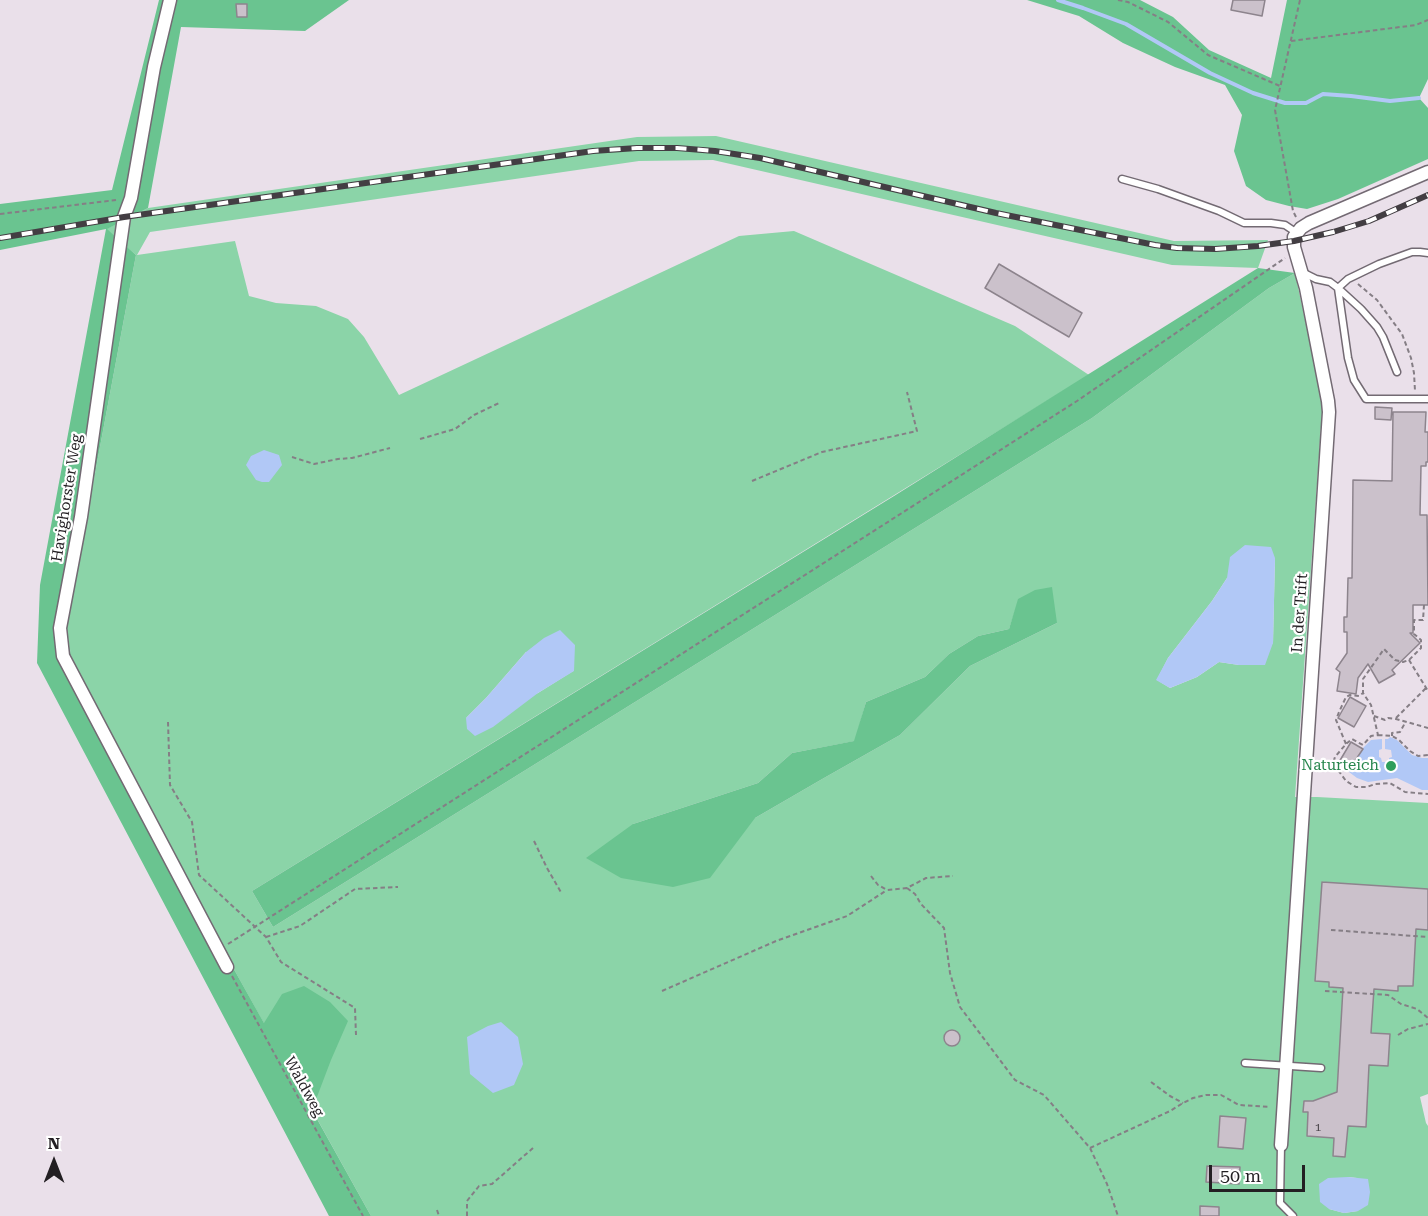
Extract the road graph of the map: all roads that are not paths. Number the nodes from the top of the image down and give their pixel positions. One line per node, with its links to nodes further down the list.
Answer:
1 (170, 0): 10 (street, Havighorster Weg)
2 (1428, 172): 4 (street)
3 (1122, 179): 4 (lane)
4 (1299, 230): 6 (street, In der Trift)
5 (1428, 253): 7 (lane)
6 (1302, 272): 7 (lane); 12 (street, In der Trift)
7 (1338, 288): 8 (lane); 9 (lane)
8 (1397, 372)
9 (1428, 399)
10 (227, 967)
11 (1245, 1063): 12 (lane)
12 (1286, 1066): 13 (lane); 14 (street, In der Trift)
13 (1321, 1068)
14 (1281, 1145): 15 (lane)
15 (1293, 1216)

